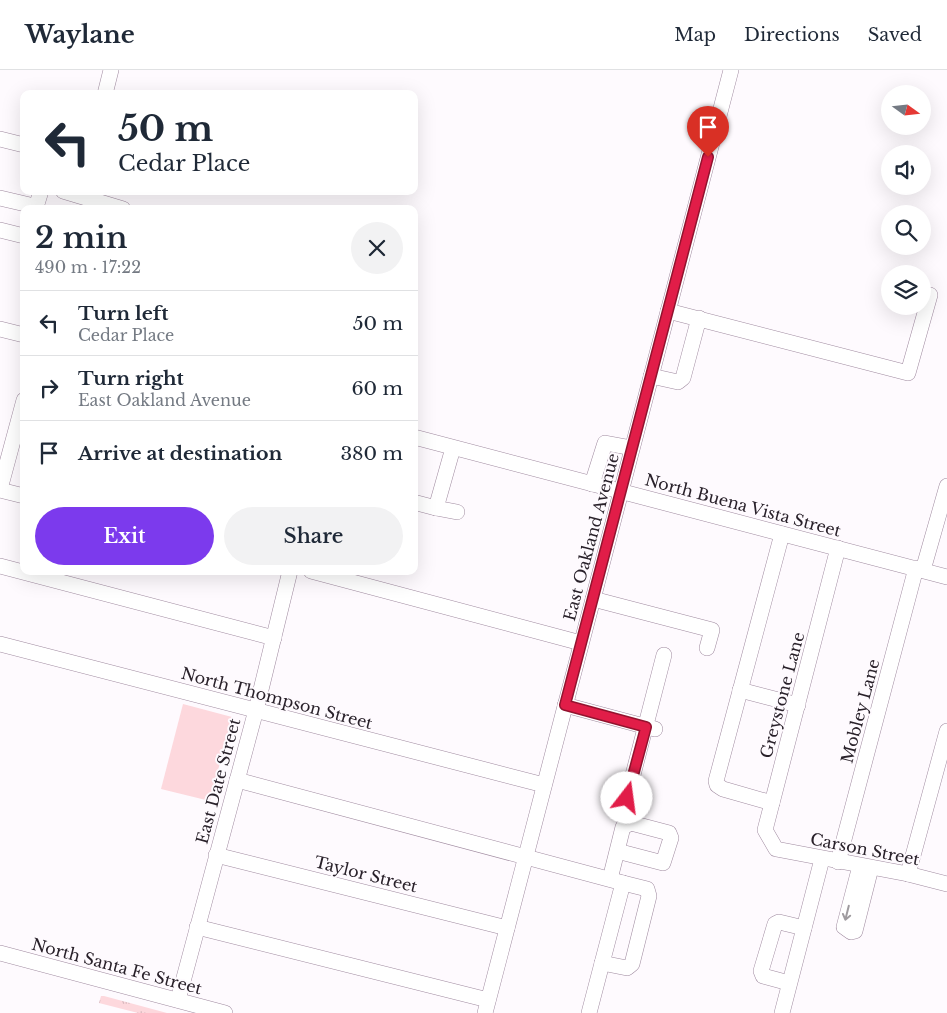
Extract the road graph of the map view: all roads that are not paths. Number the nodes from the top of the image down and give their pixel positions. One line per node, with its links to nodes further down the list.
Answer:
1 (111, 70): 3 (street)
2 (731, 70): 12 (street, East Oakland Avenue)
3 (106, 90)
4 (0, 139): 5 (street)
5 (20, 144)
6 (0, 198): 8 (street)
7 (77, 199): 9 (street)
8 (30, 205)
9 (105, 205)
10 (0, 230): 11 (street)
11 (20, 235)
12 (668, 311): 14 (street); 17 (street, East Oakland Avenue)
13 (925, 315): 14 (street)
14 (699, 318): 17 (street)
15 (0, 329): 16 (street)
16 (20, 334)
17 (651, 376): 21 (street, East Oakland Avenue)
18 (20, 423): 24 (street)
19 (418, 438): 20 (street, North Buena Vista Street)
20 (452, 448): 22 (street, North Buena Vista Street); 28 (street)
21 (632, 448): 22 (street); 25 (street, East Oakland Avenue)
22 (592, 484): 25 (street, North Buena Vista Street)
23 (947, 486): 33 (street, Mobley Lane)
24 (0, 490): 26 (street)
25 (621, 492): 30 (street, North Buena Vista Street); 39 (street, East Oakland Avenue)
26 (20, 495)
27 (418, 503): 28 (street)
28 (436, 508): 29 (street)
29 (457, 512)
30 (782, 534): 31 (street, North Buena Vista Street); 45 (street)
31 (838, 548): 33 (street, North Buena Vista Street); 46 (street, Greystone Lane)
32 (0, 566): 34 (street)
33 (920, 569): 38 (street, North Buena Vista Street); 60 (street, Mobley Lane)
34 (20, 571)
35 (34, 575): 40 (street)
36 (289, 575): 40 (street, East Date Street)
37 (327, 575): 41 (street)
38 (947, 577)
39 (593, 599): 41 (street, East Oakland Avenue); 43 (street)
40 (274, 638): 48 (street, East Date Street)
41 (581, 643): 47 (street, East Oakland Avenue)
42 (0, 644): 48 (street, North Thompson Street)
43 (707, 648)
44 (664, 655): 49 (street)
45 (740, 690): 46 (street); 54 (street)
46 (798, 704): 54 (street, Greystone Lane)
47 (565, 705): 49 (street); 52 (street, East Oakland Avenue)
48 (256, 710): 51 (street, East Date Street); 52 (street, North Thompson Street)
49 (650, 728): 53 (street)
50 (947, 731): 61 (street)
51 (237, 780): 57 (street, East Date Street); 58 (street)
52 (544, 785): 58 (street, East Oakland Avenue)
53 (627, 798)
54 (772, 803): 55 (street, Greystone Lane)
55 (776, 849): 59 (street, Carson Street)
56 (617, 851): 62 (street)
57 (216, 855): 64 (street, East Date Street); 65 (street, Taylor Street)
58 (526, 857): 62 (street); 65 (street, East Oakland Avenue)
59 (822, 859): 60 (street, Carson Street); 66 (street)
60 (838, 862): 61 (street, Carson Street)
61 (908, 874): 63 (street, Carson Street)
62 (616, 881): 68 (street); 68 (street)
63 (947, 884)
64 (197, 926): 70 (street, East Date Street); 71 (street)
65 (507, 928): 71 (street, East Oakland Avenue)
66 (804, 928): 69 (street); 69 (street)
67 (0, 953): 70 (street, North Santa Fe Street)
68 (602, 963): 73 (street)
69 (790, 983): 74 (street)
70 (178, 1000): 72 (street, North Santa Fe Street)
71 (487, 1006)
72 (225, 1013)
73 (589, 1013)
74 (782, 1013)

